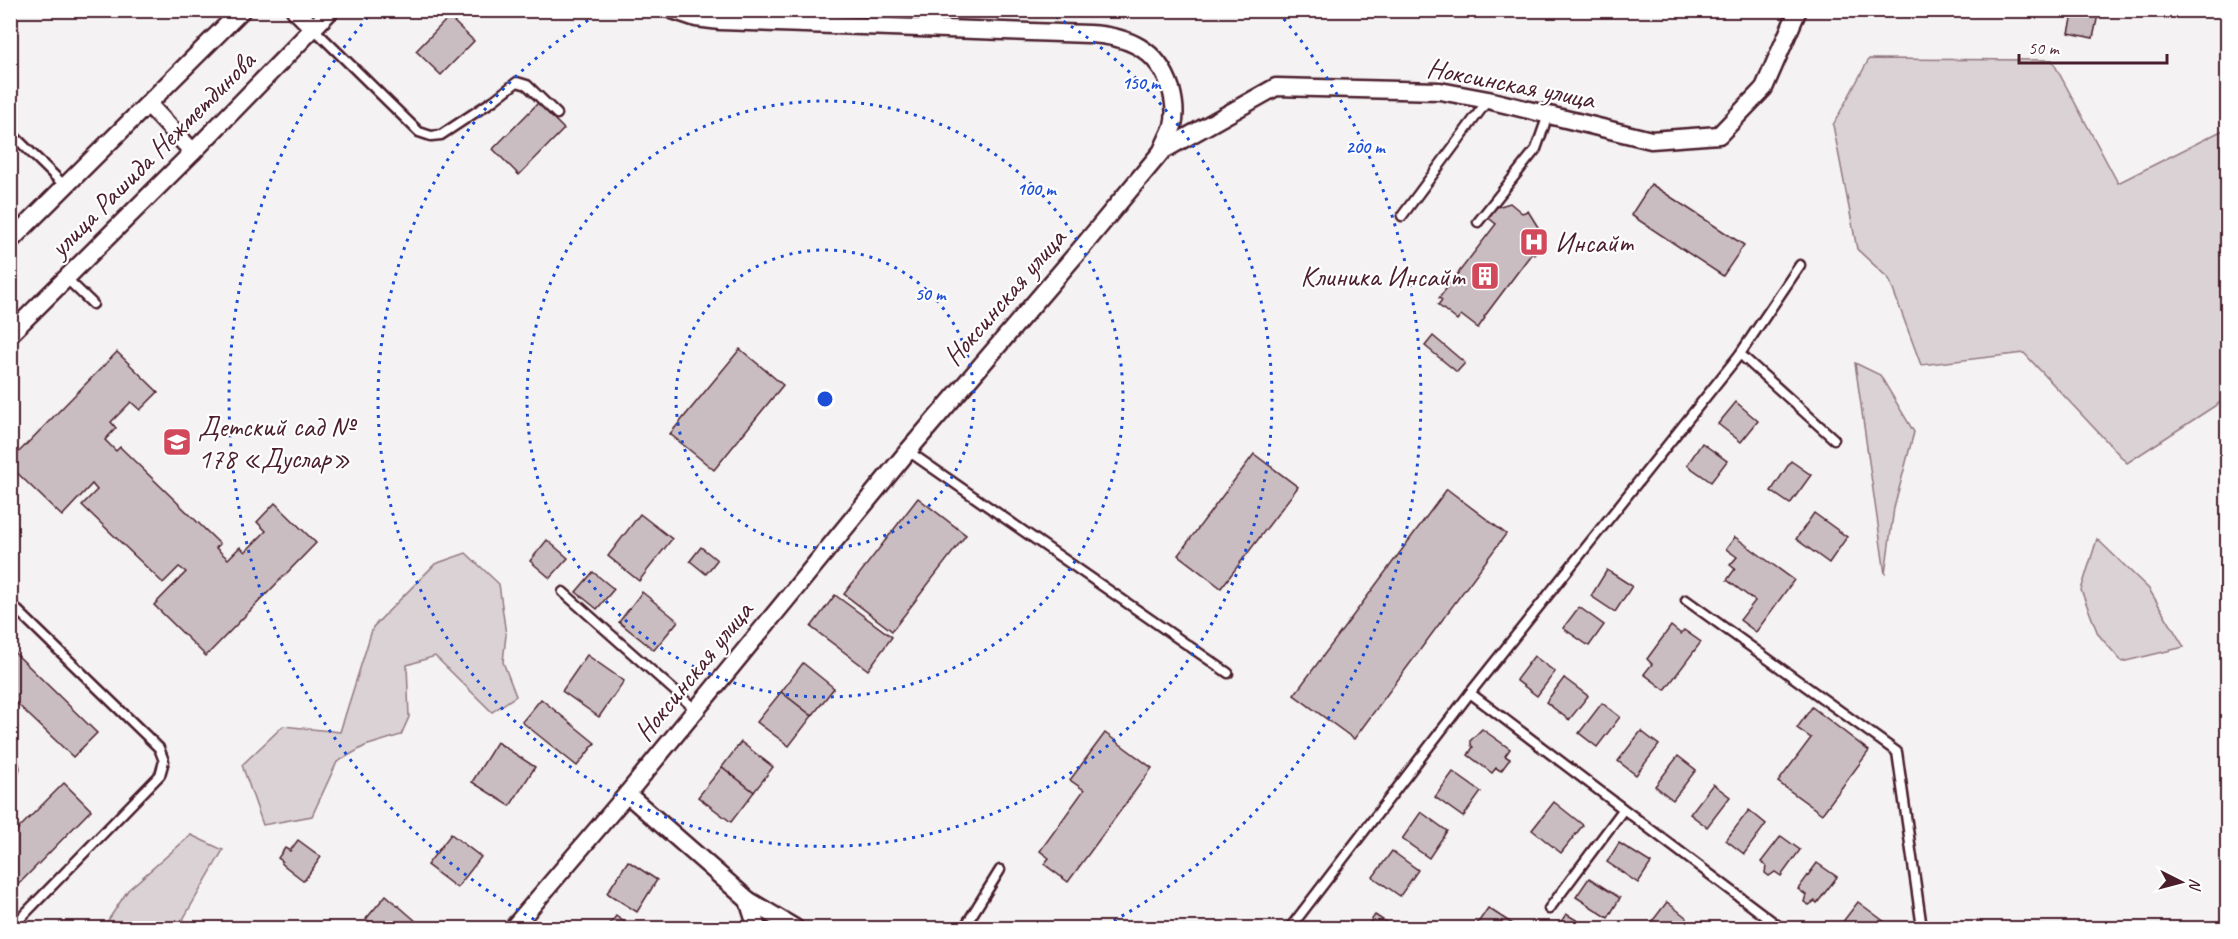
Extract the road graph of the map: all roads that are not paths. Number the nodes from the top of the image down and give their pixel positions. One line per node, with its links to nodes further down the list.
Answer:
1 (242, 10): 9 (street, улица Рашида Нежметдинова)
2 (295, 10): 7 (street)
3 (331, 10): 7 (street, улица Рашида Нежметдинова)
4 (672, 10): 6 (street)
5 (1798, 10): 11 (street, Ноксинская улица)
6 (783, 17): 14 (street)
7 (313, 28): 10 (lane); 13 (street, улица Рашида Нежметдинова)
8 (1488, 100): 11 (street, Ноксинская улица); 14 (street, Ноксинская улица); 16 (lane)
9 (148, 105): 13 (street); 15 (street, улица Рашида Нежметдинова)
10 (557, 114)
11 (1548, 115): 17 (lane)
12 (10, 132): 15 (lane)
13 (193, 152): 20 (street, улица Рашида Нежметдинова)
14 (1161, 152): 25 (street, Ноксинская улица)
15 (66, 186): 18 (street, улица Рашида Нежметдинова)
16 (1402, 216)
17 (1478, 222)
18 (10, 241)
19 (1800, 265): 23 (lane)
20 (66, 278): 21 (lane); 22 (street, улица Рашида Нежметдинова)
21 (93, 304)
22 (10, 334)
23 (1740, 354): 24 (lane); 30 (lane)
24 (1834, 439)
25 (908, 451): 29 (lane); 31 (street, Ноксинская улица)
26 (563, 592): 31 (lane)
27 (1686, 600): 46 (lane)
28 (10, 603): 39 (lane)
29 (1228, 673)
30 (1470, 693): 35 (lane); 44 (lane)
31 (696, 710): 34 (street, Ноксинская улица)
32 (10, 749): 33 (lane)
33 (10, 780)
34 (627, 794): 37 (street); 40 (street, Ноксинская улица)
35 (1623, 810): 38 (lane); 45 (lane)
36 (1000, 870): 43 (lane)
37 (748, 900): 41 (street); 42 (street)
38 (1549, 909)
39 (11, 928)
40 (513, 928)
41 (757, 928)
42 (795, 928)
43 (964, 928)
44 (1290, 928)
45 (1781, 928)
46 (1922, 928)

